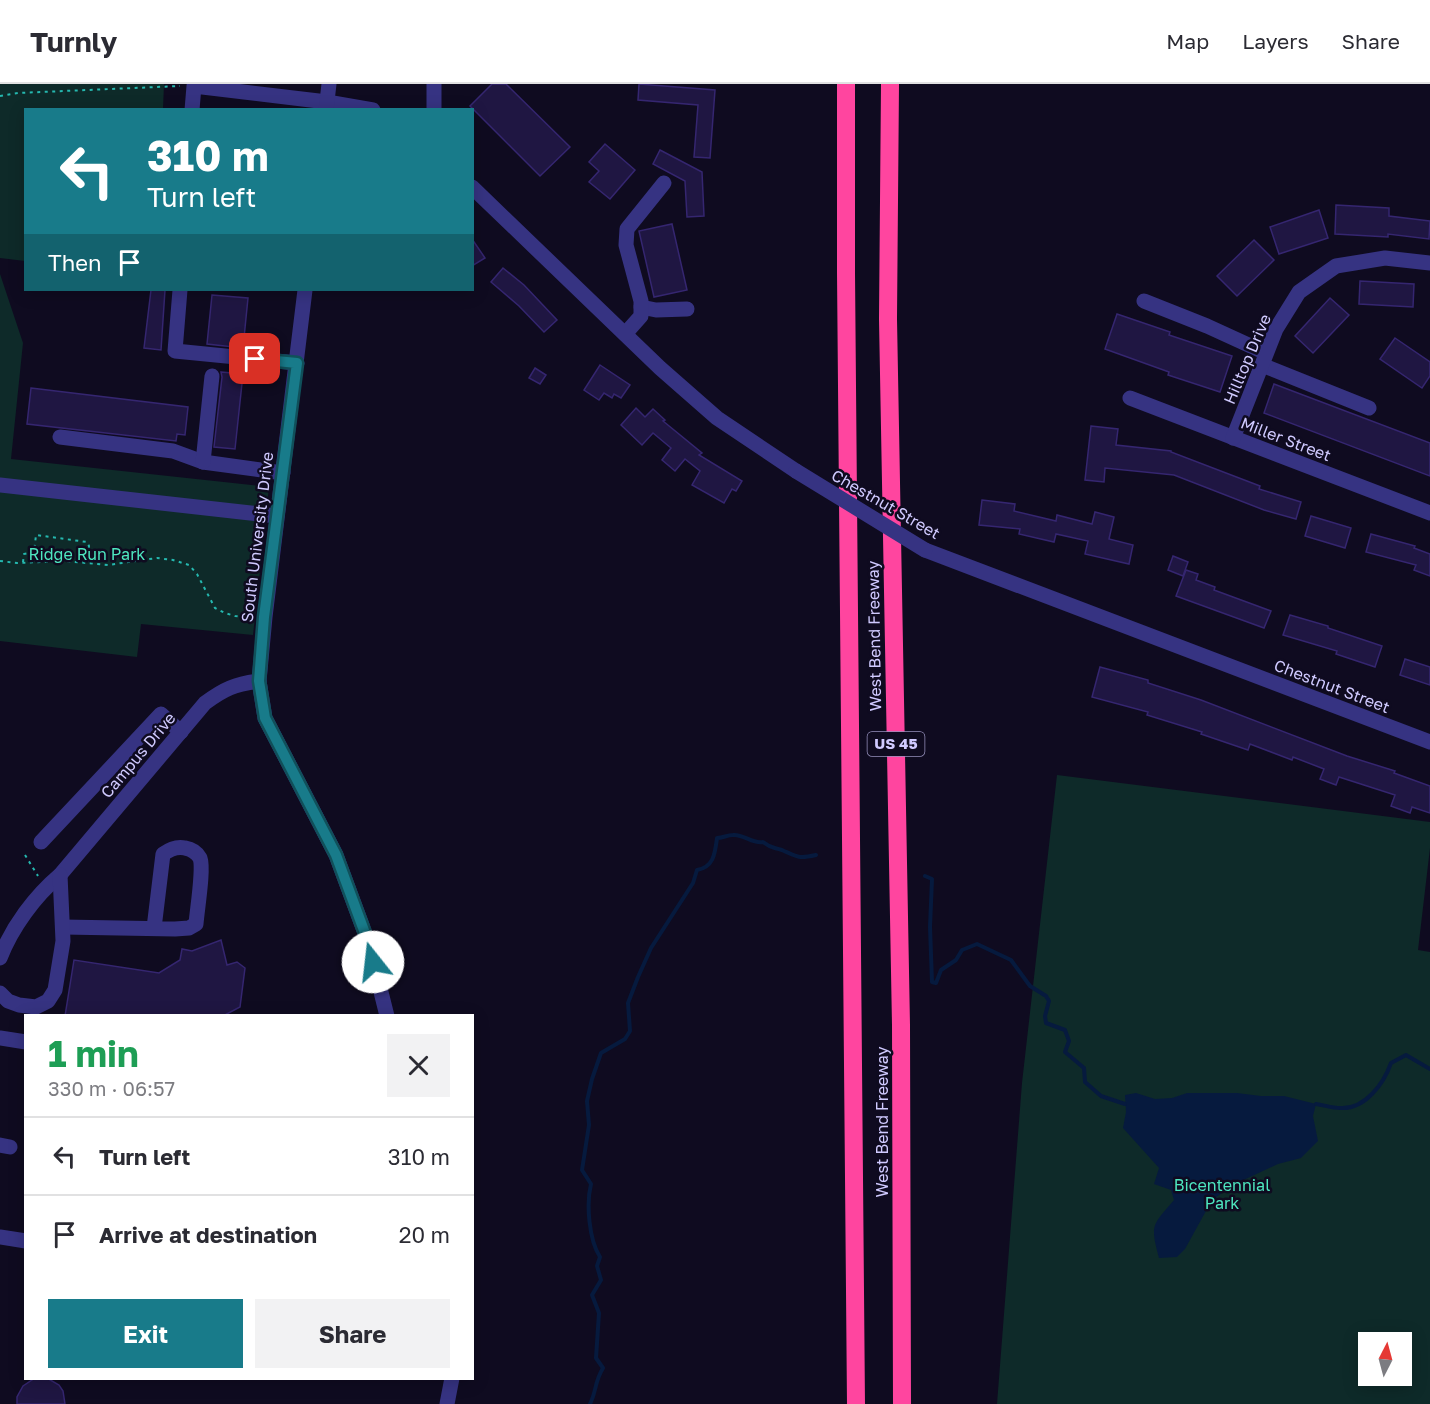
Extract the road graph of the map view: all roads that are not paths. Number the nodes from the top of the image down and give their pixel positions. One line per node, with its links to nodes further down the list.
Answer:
1 (329, 84): 4 (street)
2 (846, 84): 46 (highway, West Bend Freeway / US 45)
3 (890, 84): 47 (highway, West Bend Freeway / US 45)
4 (327, 106): 5 (street); 6 (street)
5 (192, 108)
6 (350, 108)
7 (664, 183): 13 (street)
8 (474, 189): 15 (street, Chestnut Street)
9 (1430, 263): 16 (street, Hilltop Drive)
10 (180, 291): 17 (street)
11 (305, 291): 17 (street, South University Drive)
12 (1144, 301): 16 (street)
13 (641, 307): 14 (street); 15 (street)
14 (687, 309)
15 (625, 334): 31 (street, Chestnut Street, bridge)
16 (1264, 359): 20 (street); 22 (street, Hilltop Drive)
17 (297, 363): 24 (street, South University Drive)
18 (212, 376): 23 (street)
19 (1130, 398): 22 (street, Miller Street)
20 (1369, 408)
21 (60, 437): 23 (street)
22 (1233, 438): 26 (street, Miller Street)
23 (204, 462): 24 (street)
24 (283, 473): 27 (street, South University Drive)
25 (0, 485): 27 (street)
26 (1430, 513)
27 (277, 516): 28 (street, South University Drive)
28 (259, 681): 29 (street, Campus Drive); 39 (street, South University Drive)
29 (181, 732): 30 (street); 32 (street, Campus Drive)
30 (144, 733): 32 (street); 33 (street)
31 (1430, 742)
32 (166, 749): 34 (street, Campus Drive)
33 (40, 842)
34 (60, 875): 35 (street); 37 (street, Campus Drive)
35 (63, 927): 36 (street); 38 (street)
36 (154, 928): 36 (street)
37 (0, 958)
38 (1, 1000)
39 (386, 1014)
40 (0, 1038): 41 (street)
41 (24, 1042)
42 (0, 1237): 43 (street)
43 (24, 1241)
44 (452, 1380): 45 (street)
45 (447, 1404)
46 (856, 1404)
47 (902, 1404)

